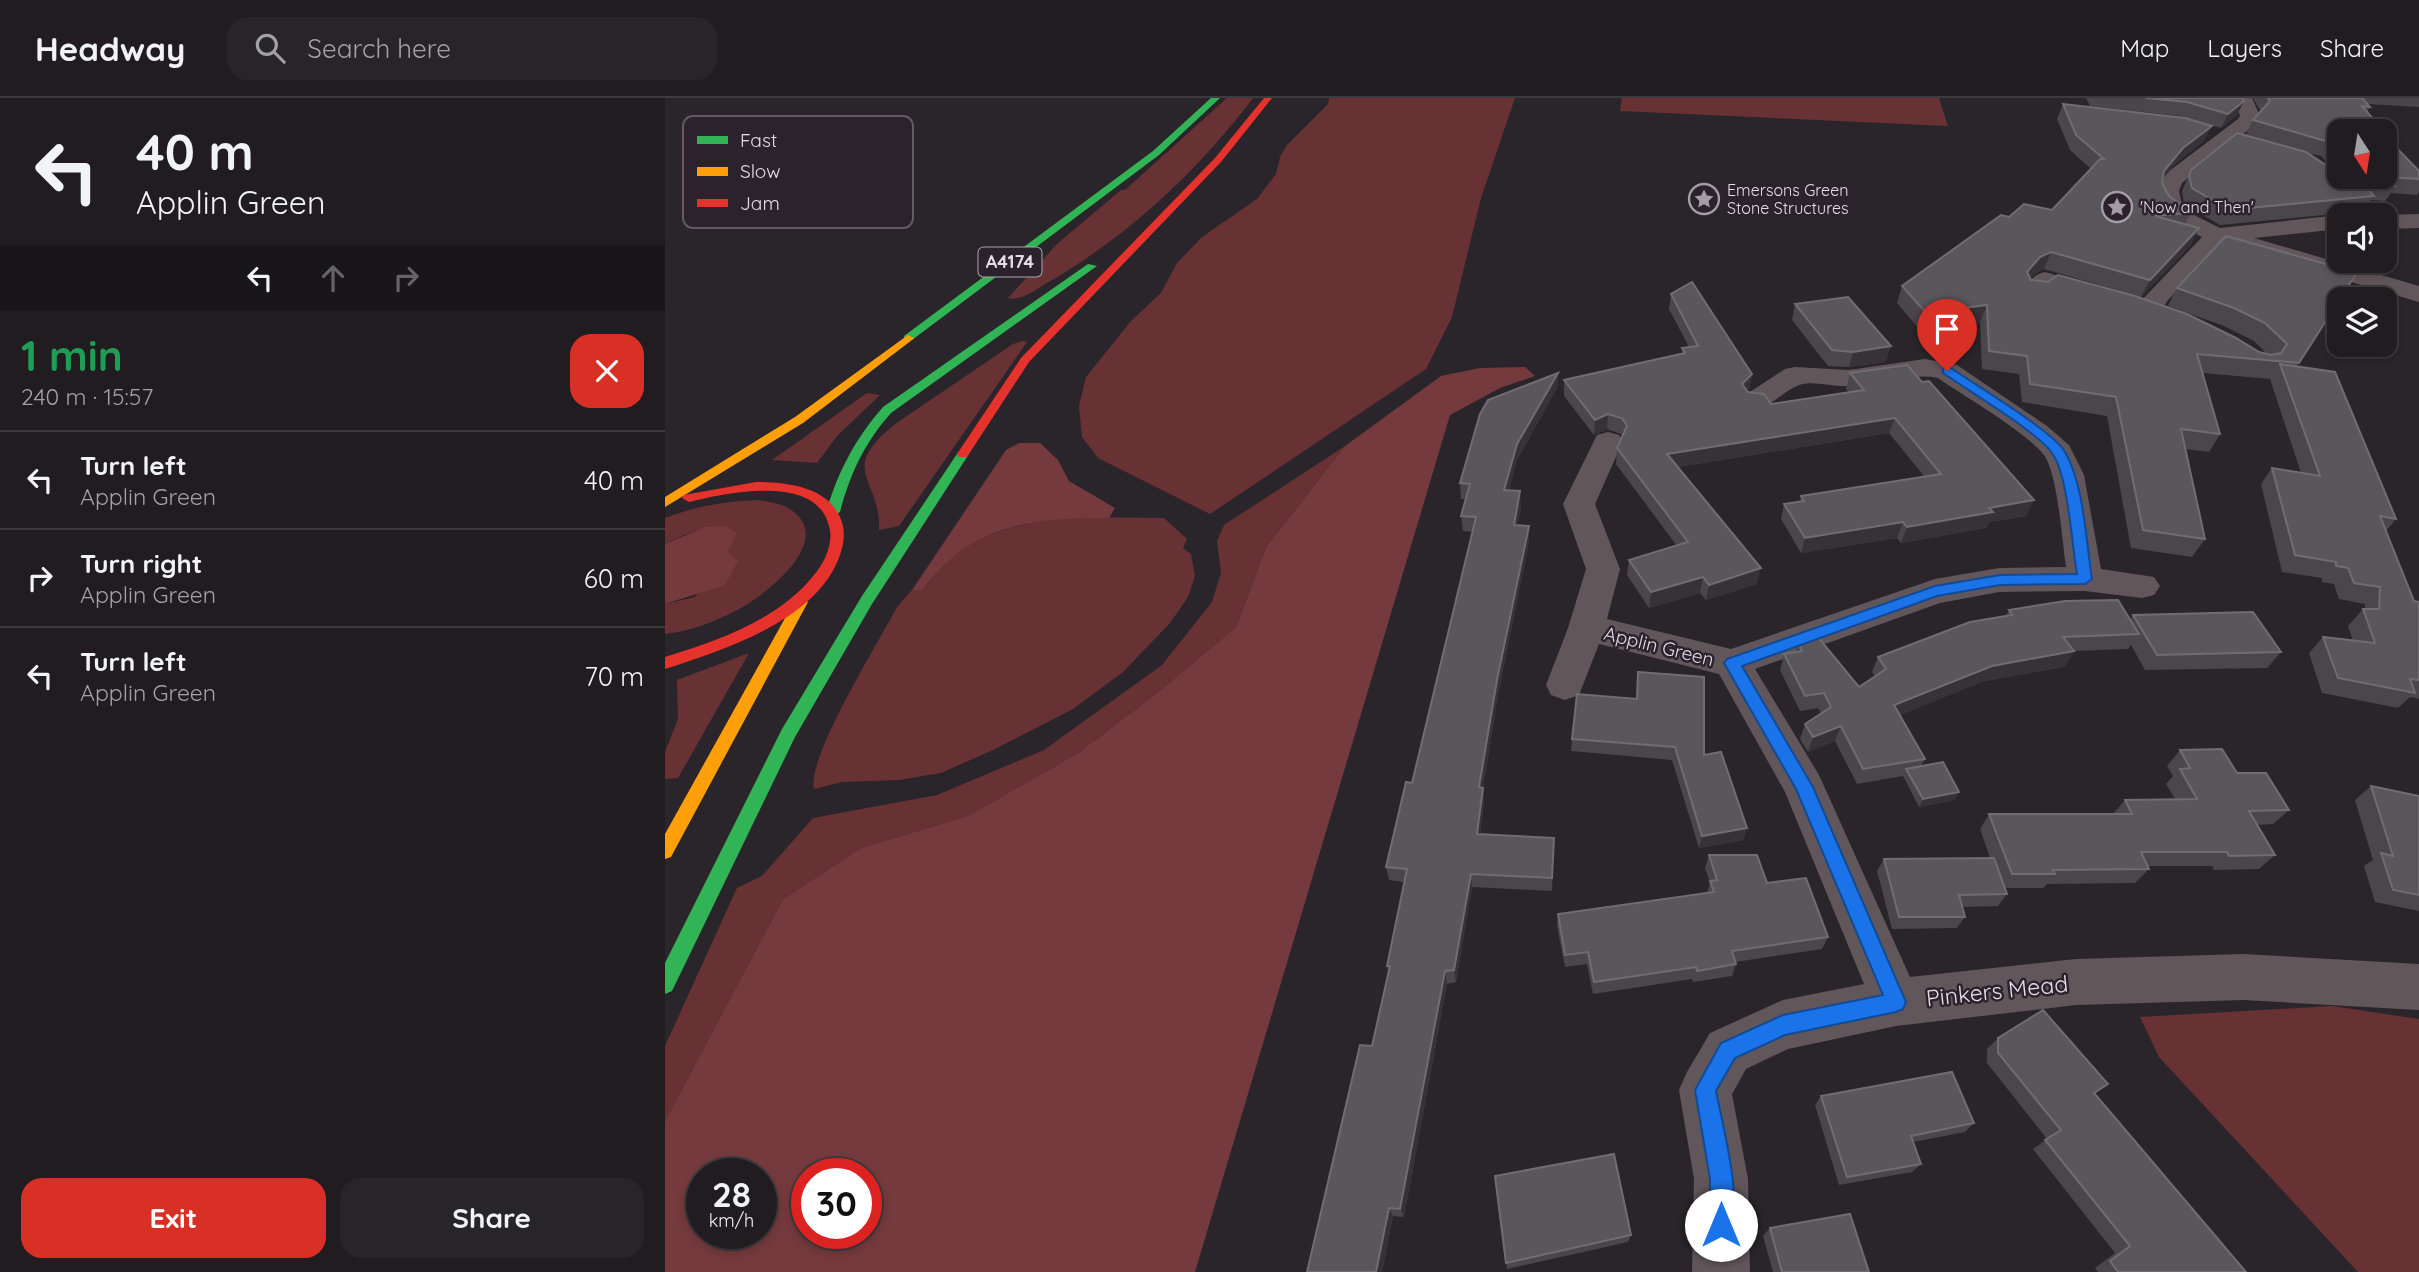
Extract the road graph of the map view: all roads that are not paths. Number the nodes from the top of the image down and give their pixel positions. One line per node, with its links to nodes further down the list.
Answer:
1 (1216, 98): 18 (highway, A4174)
2 (1268, 98): 7 (highway, A4174)
3 (2243, 98): 5 (street)
4 (2202, 131): 5 (street)
5 (2225, 137): 6 (street); 11 (street)
6 (2250, 144)
7 (1166, 215): 19 (highway, A4174); 28 (highway)
8 (2419, 221): 9 (street)
9 (2397, 222)
10 (2327, 223): 11 (street)
11 (2217, 234): 13 (street); 14 (street)
12 (2046, 278): 14 (street)
13 (2419, 294)
14 (2148, 310): 15 (street)
15 (2174, 319)
16 (1757, 400): 20 (street)
17 (1608, 441): 23 (street, Applin Green)
18 (665, 505): 19 (highway)
19 (833, 512): 22 (highway)
20 (2085, 579): 21 (street, Applin Green); 25 (street, Applin Green)
21 (2142, 586)
22 (805, 594): 24 (highway); 27 (highway)
23 (1586, 628): 25 (street, Applin Green); 26 (street, Applin Green)
24 (665, 663)
25 (1732, 663): 30 (street, Applin Green)
26 (1565, 685)
27 (665, 851)
28 (665, 984)
29 (2419, 987): 30 (street, Pinkers Mead)
30 (1896, 1002): 31 (street, Pinkers Mead)
31 (1721, 1272)

